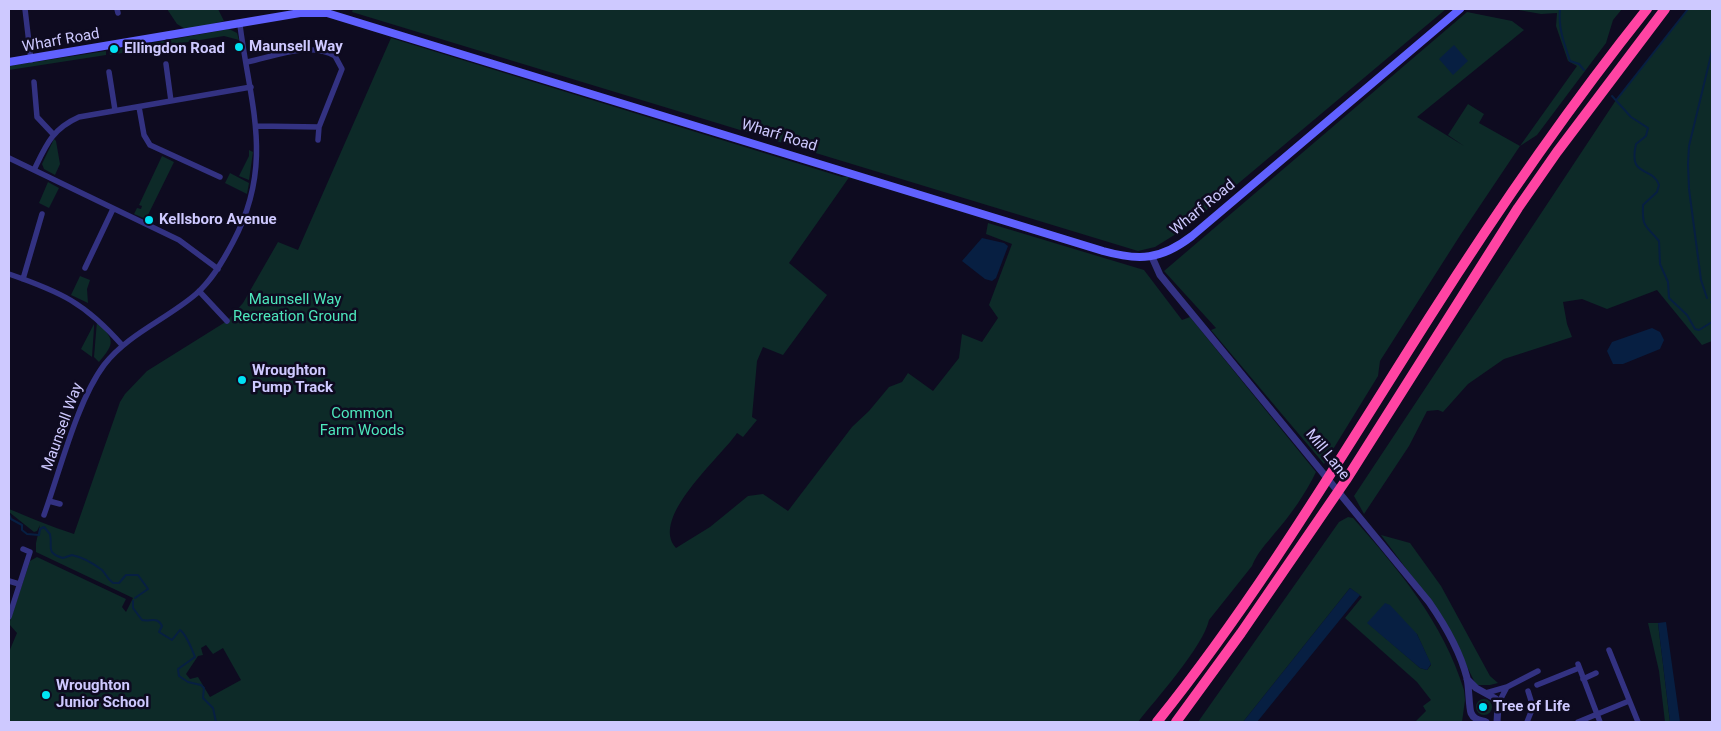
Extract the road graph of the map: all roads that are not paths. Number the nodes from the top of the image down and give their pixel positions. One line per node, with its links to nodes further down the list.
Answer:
1 (25, 9): 6 (street)
2 (1460, 9): 25 (main road, Wharf Road)
3 (1647, 9): 55 (highway)
4 (1666, 9): 56 (highway)
5 (240, 24): 6 (main road, Wharf Road); 8 (street, Maunsell Way); 25 (main road, Wharf Road)
6 (31, 60): 7 (main road, Wharf Road)
7 (9, 62)
8 (247, 62): 12 (street, Maunsell Way); 17 (street)
9 (166, 64): 13 (street)
10 (109, 72): 15 (street)
11 (34, 82): 18 (street)
12 (250, 87): 13 (street); 16 (street, Maunsell Way)
13 (171, 101): 14 (street)
14 (139, 106): 15 (street); 22 (street)
15 (115, 110): 18 (street)
16 (257, 126): 17 (street); 27 (street, Maunsell Way)
17 (319, 126): 19 (street)
18 (52, 134): 21 (street)
19 (318, 140)
20 (9, 158): 21 (street)
21 (34, 170): 23 (street)
22 (220, 177)
23 (112, 209): 26 (street); 27 (street)
24 (42, 214): 29 (street)
25 (1152, 257): 43 (street, Mill Lane)
26 (85, 268)
27 (218, 269): 30 (street, Maunsell Way)
28 (9, 274): 29 (street)
29 (23, 279): 32 (street)
30 (199, 291): 31 (street); 32 (street, Maunsell Way)
31 (227, 321)
32 (122, 345): 33 (street, Maunsell Way)
33 (49, 501): 34 (street); 35 (street, Maunsell Way)
34 (60, 504)
35 (44, 515)
36 (23, 549): 38 (street)
37 (9, 581): 38 (street)
38 (19, 584): 39 (street)
39 (9, 617)
40 (1609, 650): 50 (street)
41 (1538, 671): 46 (street)
42 (1596, 673): 44 (street)
43 (1467, 679): 48 (street, Mill Lane); 49 (street, Mill Lane)
44 (1584, 679): 45 (street); 54 (street)
45 (1537, 685)
46 (1507, 688): 48 (street); 51 (street)
47 (1528, 691): 60 (street)
48 (1484, 693): 49 (street); 51 (street, Mill Lane)
49 (1471, 701): 52 (street, Mill Lane)
50 (1629, 701): 54 (street); 63 (street)
51 (1498, 704): 53 (street)
52 (1470, 712): 57 (street, Mill Lane); 58 (street)
53 (1497, 712): 58 (street); 59 (street)
54 (1597, 714): 61 (street); 62 (street)
55 (1157, 722)
56 (1176, 722)
57 (1469, 722)
58 (1484, 722)
59 (1497, 722)
60 (1527, 722)
61 (1578, 722)
62 (1600, 722)
63 (1638, 722)

